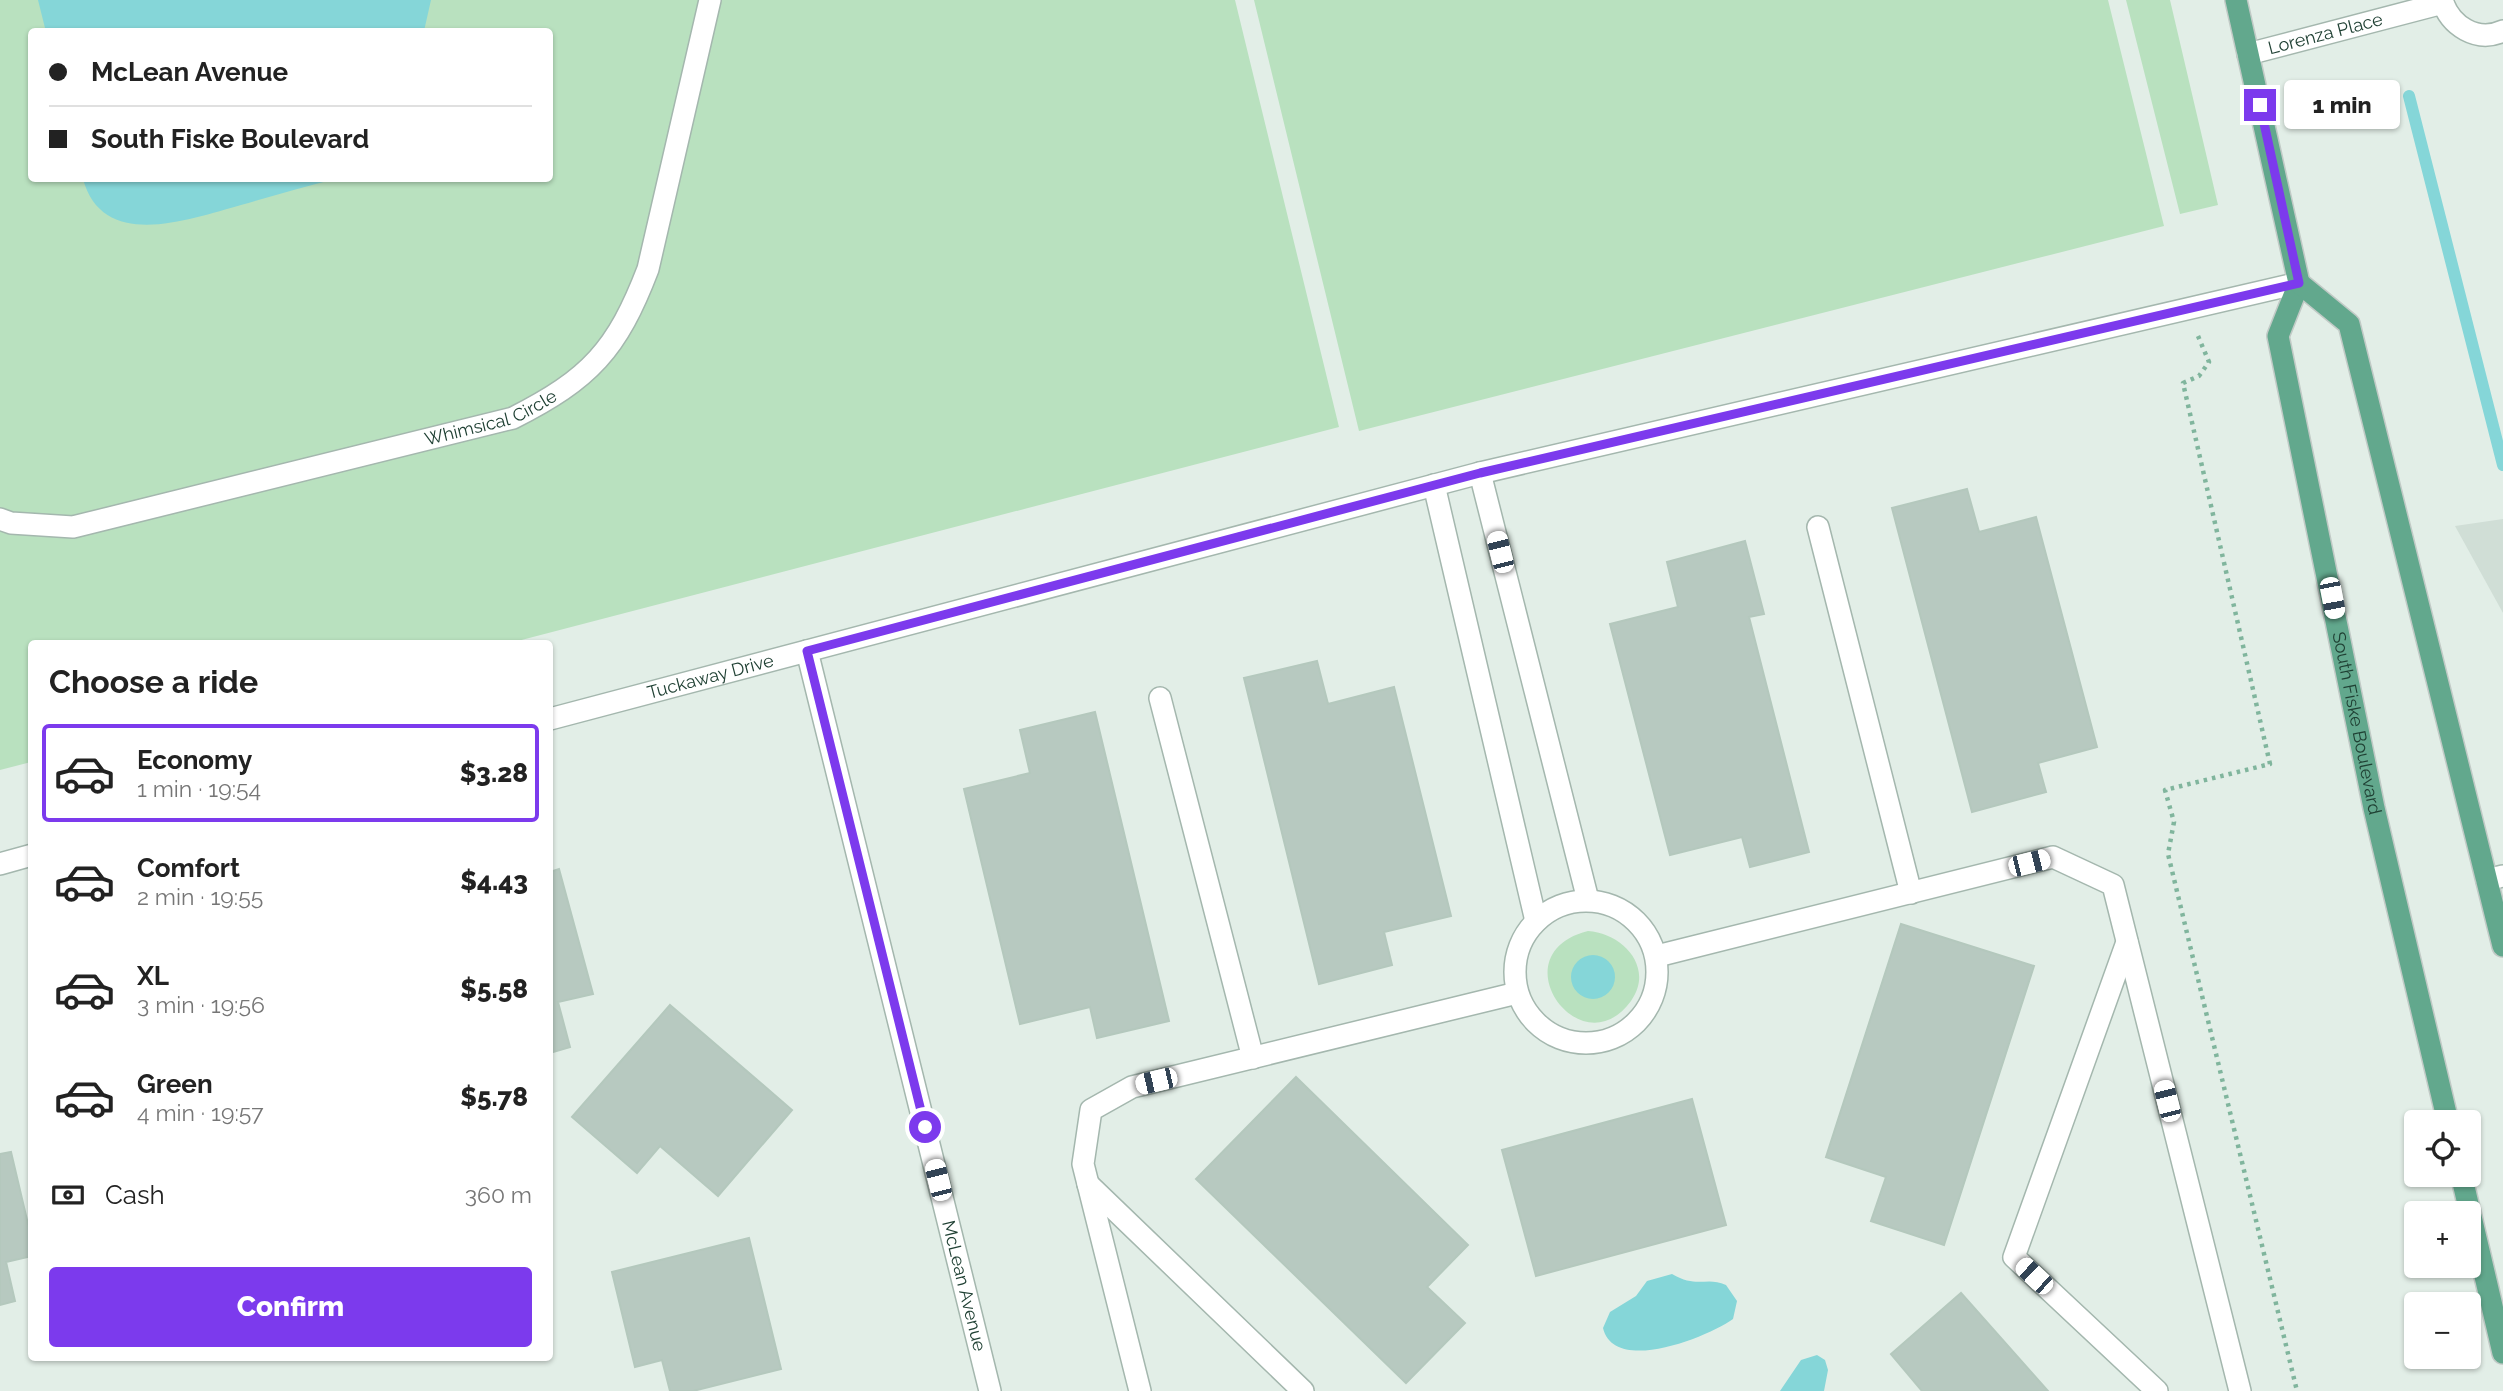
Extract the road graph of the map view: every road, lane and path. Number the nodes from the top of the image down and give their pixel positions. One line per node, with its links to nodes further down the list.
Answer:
1 (709, 0): 10 (street, Whimsical Circle)
2 (2236, 0): 5 (main road)
3 (2442, 2): 4 (street, Lorenza Place); 5 (street, Lorenza Place)
4 (2503, 30)
5 (2248, 54): 6 (main road)
6 (2299, 283): 8 (street, Tuckaway Drive); 17 (main road); 26 (main road, South Fiske Boulevard)
7 (2197, 336): 35 (path)
8 (1480, 473): 9 (street, Tuckaway Drive); 19 (street)
9 (1434, 485): 12 (street, Tuckaway Drive); 20 (street)
10 (0, 519)
11 (1818, 527): 18 (street)
12 (807, 651): 14 (street, Tuckaway Drive); 30 (street, McLean Avenue)
13 (1160, 698): 25 (street)
14 (553, 718)
15 (28, 856): 16 (street)
16 (0, 864)
17 (2495, 878): 22 (main road)
18 (1911, 893): 21 (street); 23 (street)
19 (1588, 900): 20 (street); 23 (street)
20 (1536, 920): 24 (street)
21 (2127, 942): 33 (street); 34 (street)
22 (2503, 946)
23 (1657, 956): 24 (street)
24 (1517, 993): 25 (street)
25 (1253, 1058): 27 (street)
26 (2445, 1110)
27 (1088, 1184): 31 (street); 32 (street)
28 (2464, 1187): 29 (main road)
29 (2503, 1353)
30 (990, 1391)
31 (1140, 1391)
32 (1303, 1391)
33 (2157, 1391)
34 (2240, 1391)
35 (2297, 1391)

